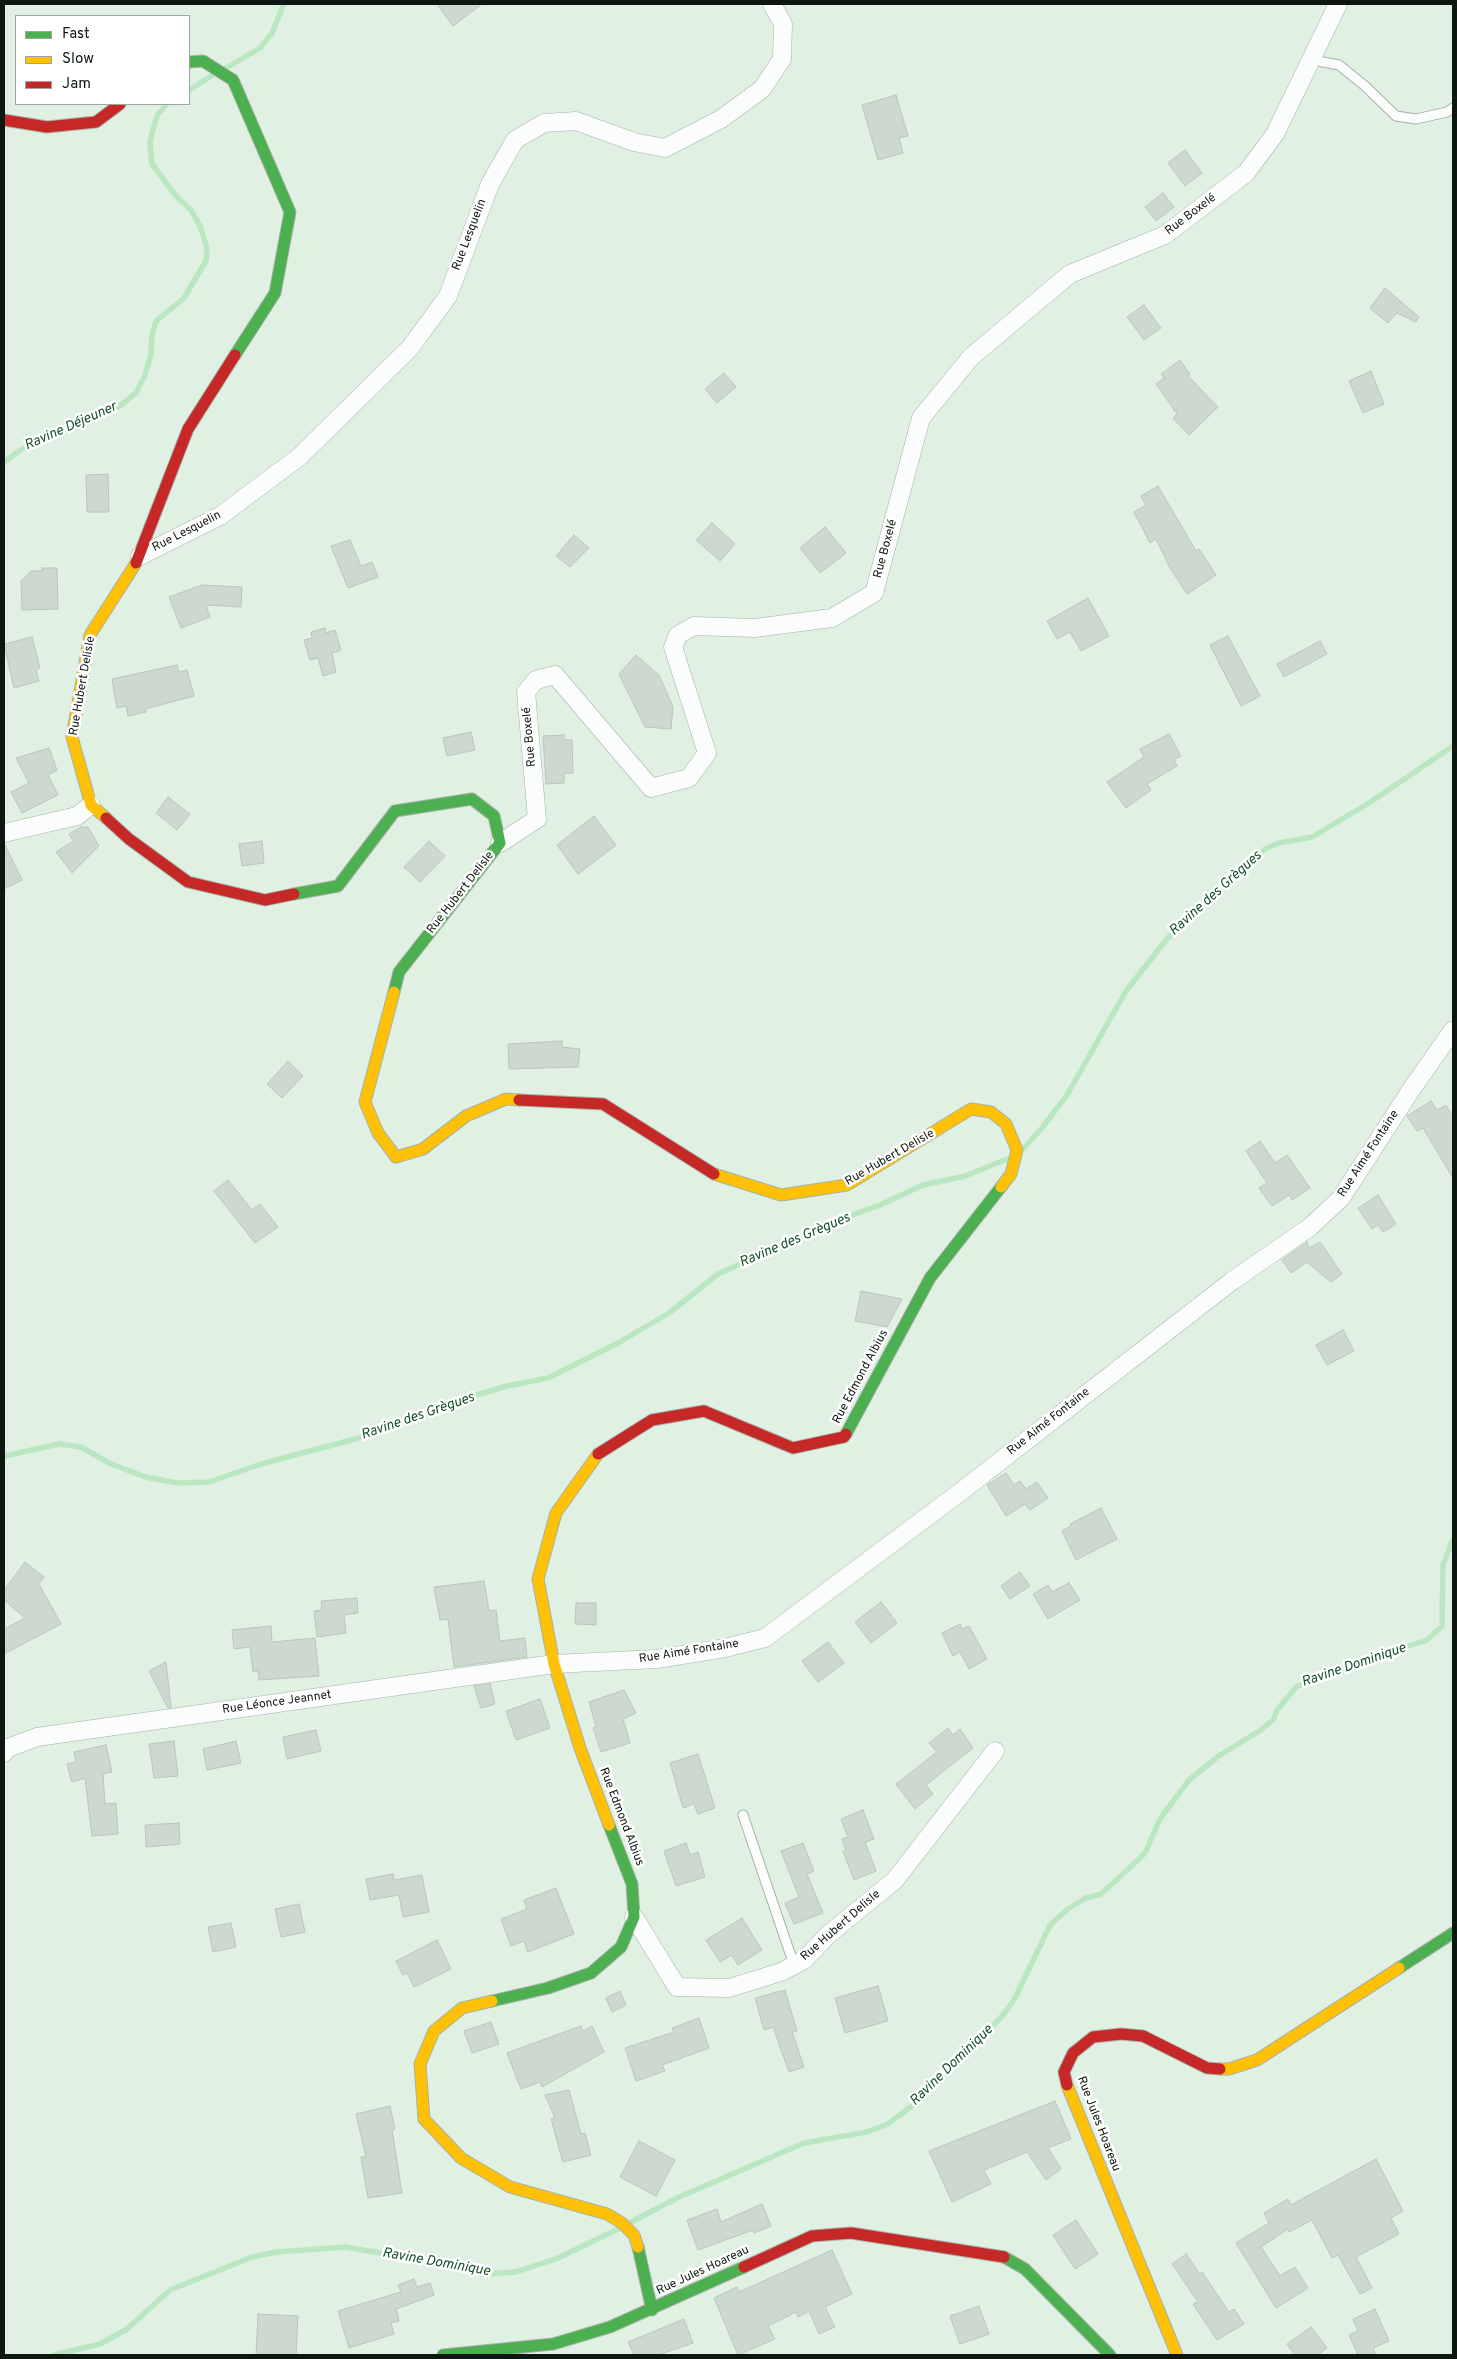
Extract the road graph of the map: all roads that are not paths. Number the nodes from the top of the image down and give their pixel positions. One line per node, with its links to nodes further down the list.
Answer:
1 (772, 4): 8 (street, Rue Lesquelin)
2 (1338, 4): 3 (street, Rue Boxelé)
3 (1312, 60): 6 (lane); 11 (street, Rue Boxelé)
4 (190, 62): 8 (main road, Rue Hubert Delisle)
5 (119, 105): 7 (main road)
6 (1453, 108)
7 (4, 120)
8 (140, 556): 9 (main road, Rue Hubert Delisle)
9 (91, 805): 10 (street); 11 (main road, Rue Hubert Delisle)
10 (4, 833)
11 (500, 843): 13 (main road, Rue Hubert Delisle)
12 (1453, 1030): 14 (street, Rue Aimé Fontaine)
13 (1011, 1174): 14 (main road, Rue Edmond Albius)
14 (554, 1664): 16 (street, Rue Léonce Jeannet); 18 (main road, Rue Edmond Albius)
15 (995, 1751): 20 (street, Rue Hubert Delisle)
16 (4, 1753)
17 (743, 1815): 20 (lane)
18 (634, 1917): 20 (street, Rue Hubert Delisle); 21 (main road, Rue Edmond Albius)
19 (1453, 1933): 24 (main road, Rue Jules Hoareau)
20 (794, 1965)
21 (652, 2310): 22 (main road); 23 (main road, Rue Jules Hoareau)
22 (443, 2355)
23 (1110, 2355)
24 (1177, 2355)

